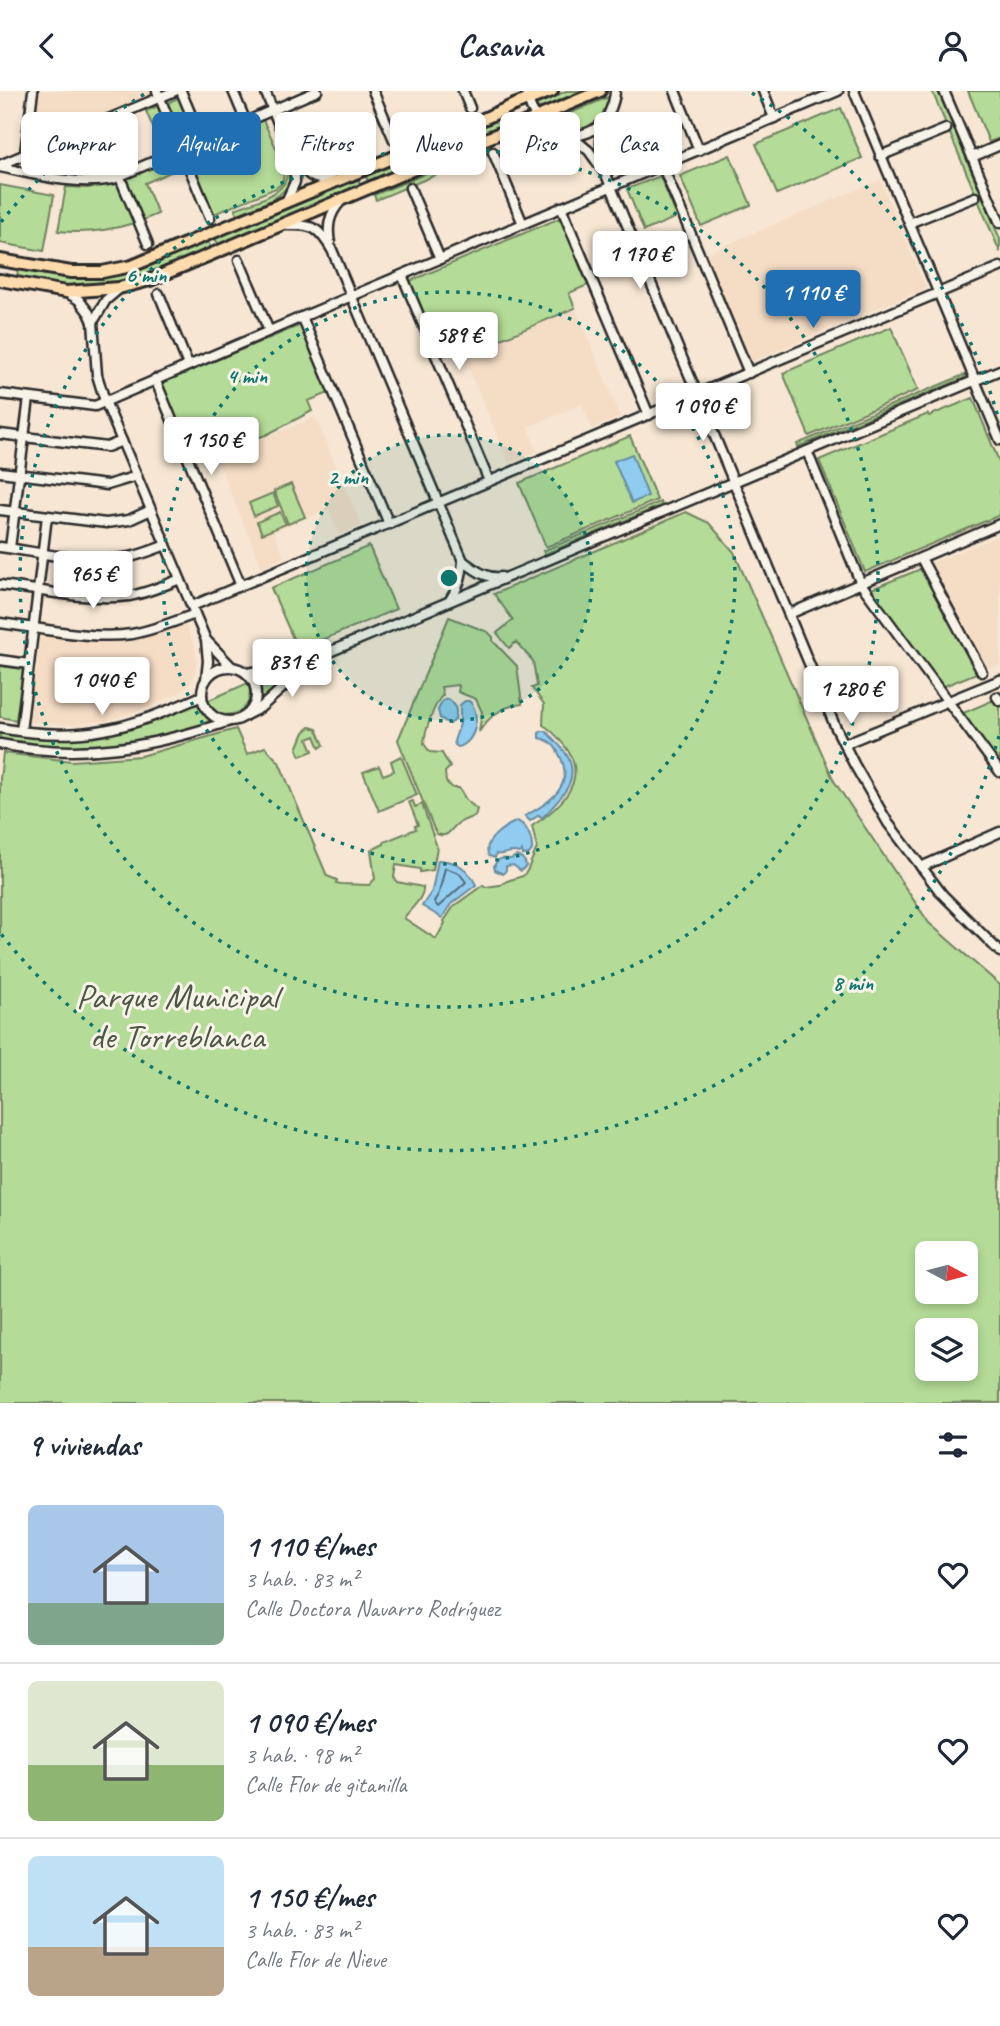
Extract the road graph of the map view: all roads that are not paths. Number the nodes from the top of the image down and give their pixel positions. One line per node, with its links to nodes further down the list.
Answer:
1 (33, 91): 21 (street)
2 (175, 91): 17 (street)
3 (181, 91): 24 (street)
4 (233, 91): 25 (street)
5 (265, 91): 20 (street)
6 (317, 91): 20 (street)
7 (373, 91): 33 (street)
8 (463, 91): 19 (street)
9 (552, 91): 18 (main road)
10 (600, 91): 27 (main road)
11 (675, 91): 37 (street)
12 (763, 91): 31 (street)
13 (838, 91): 31 (street)
14 (853, 91): 40 (street)
15 (944, 91): 42 (street)
16 (617, 93): 28 (street)
17 (159, 94): 22 (street); 23 (street)
18 (527, 94): 26 (street); 52 (main road)
19 (470, 108)
20 (273, 110): 29 (street); 30 (street)
21 (30, 112)
22 (121, 112)
23 (167, 112)
24 (189, 112)
25 (242, 112)
26 (534, 112)
27 (557, 112)
28 (609, 112)
29 (275, 114)
30 (261, 115)
31 (774, 118): 37 (street)
32 (946, 129): 40 (street)
33 (390, 131)
34 (500, 133): 56 (main road)
35 (580, 144): 51 (street)
36 (1000, 145): 42 (street)
37 (699, 150): 41 (street)
38 (493, 152): 62 (street)
39 (21, 155): 44 (street)
40 (880, 156): 60 (street)
41 (682, 157)
42 (972, 157): 61 (street)
43 (152, 162): 50 (street)
44 (0, 166): 50 (street)
45 (193, 175): 59 (street)
46 (296, 175): 57 (street)
47 (310, 175): 52 (street)
48 (639, 175): 53 (street)
49 (666, 175): 82 (street)
50 (119, 176): 64 (street)
51 (607, 177): 53 (street)
52 (338, 180): 57 (main road)
53 (611, 187): 58 (street); 86 (street)
54 (410, 188): 66 (street)
55 (975, 197): 60 (street)
56 (343, 199): 63 (main road); 65 (street)
57 (286, 202): 67 (main road)
58 (561, 207): 62 (street); 89 (street)
59 (210, 218)
60 (909, 223): 74 (street)
61 (1000, 223)
62 (523, 224): 66 (street)
63 (282, 225): 65 (street); 72 (main road)
64 (148, 244)
65 (331, 250): 76 (street)
66 (440, 259): 70 (street)
67 (0, 260)
68 (239, 260): 79 (street)
69 (1000, 267): 74 (street)
70 (402, 275): 76 (street); 98 (street)
71 (0, 280): 73 (main road)
72 (119, 288): 73 (main road); 78 (street)
73 (66, 292): 78 (street)
74 (938, 293): 82 (street); 84 (street)
75 (159, 294): 80 (street)
76 (351, 296): 77 (street); 100 (street)
77 (302, 317): 79 (street); 105 (street)
78 (93, 322): 88 (street)
79 (269, 331): 80 (street)
80 (188, 365): 83 (street)
81 (1000, 370): 84 (street)
82 (749, 373): 86 (street)
83 (155, 379): 88 (street); 116 (street)
84 (975, 380): 92 (street); 94 (street)
85 (0, 394): 87 (street)
86 (698, 394): 89 (street); 99 (street)
87 (29, 398): 88 (street); 91 (street)
88 (105, 401): 93 (street)
89 (649, 415): 98 (street)
90 (0, 434): 91 (street)
91 (24, 437): 93 (street); 96 (street)
92 (1000, 440)
93 (122, 441): 97 (street)
94 (807, 451): 99 (street); 114 (street)
95 (0, 471): 96 (street)
96 (19, 474): 97 (street); 103 (street)
97 (137, 476): 102 (street)
98 (489, 481): 100 (street)
99 (734, 481): 112 (street); 120 (street)
100 (439, 503): 105 (street); 111 (street)
101 (0, 510): 103 (street)
102 (151, 510): 104 (street); 107 (street)
103 (14, 512): 104 (street); 108 (street)
104 (47, 516): 109 (street)
105 (389, 524): 116 (street)
106 (1000, 524): 110 (street)
107 (166, 545): 109 (street); 113 (street)
108 (5, 548): 109 (street)
109 (43, 552): 117 (street)
110 (921, 558): 114 (street); 128 (street)
111 (463, 561): 112 (street); 118 (street)
112 (509, 577): 118 (street)
113 (180, 579): 117 (street); 119 (street)
114 (861, 584): 120 (street); 133 (street)
115 (0, 585): 117 (street)
116 (241, 586): 119 (street)
117 (38, 590): 122 (street)
118 (448, 602): 124 (street)
119 (193, 610): 122 (street); 123 (street)
120 (789, 614): 139 (street)
121 (0, 623): 122 (street)
122 (33, 627): 126 (street)
123 (206, 641): 127 (street); 130 (street)
124 (320, 655): 129 (street); 134 (street)
125 (0, 660): 126 (street)
126 (29, 664): 137 (street)
127 (232, 667): 129 (street); 130 (street)
128 (982, 672)
129 (247, 673): 134 (street)
130 (206, 680): 132 (street)
131 (1000, 680): 133 (street)
132 (202, 696): 135 (street); 137 (street)
133 (948, 701): 139 (street); 140 (street)
134 (246, 715): 135 (street)
135 (230, 721): 138 (street)
136 (0, 728): 137 (street)
137 (21, 731)
138 (0, 744)
139 (844, 744): 142 (street)
140 (1000, 772)
141 (1000, 832): 142 (street)
142 (921, 867): 143 (street)
143 (1000, 952)

